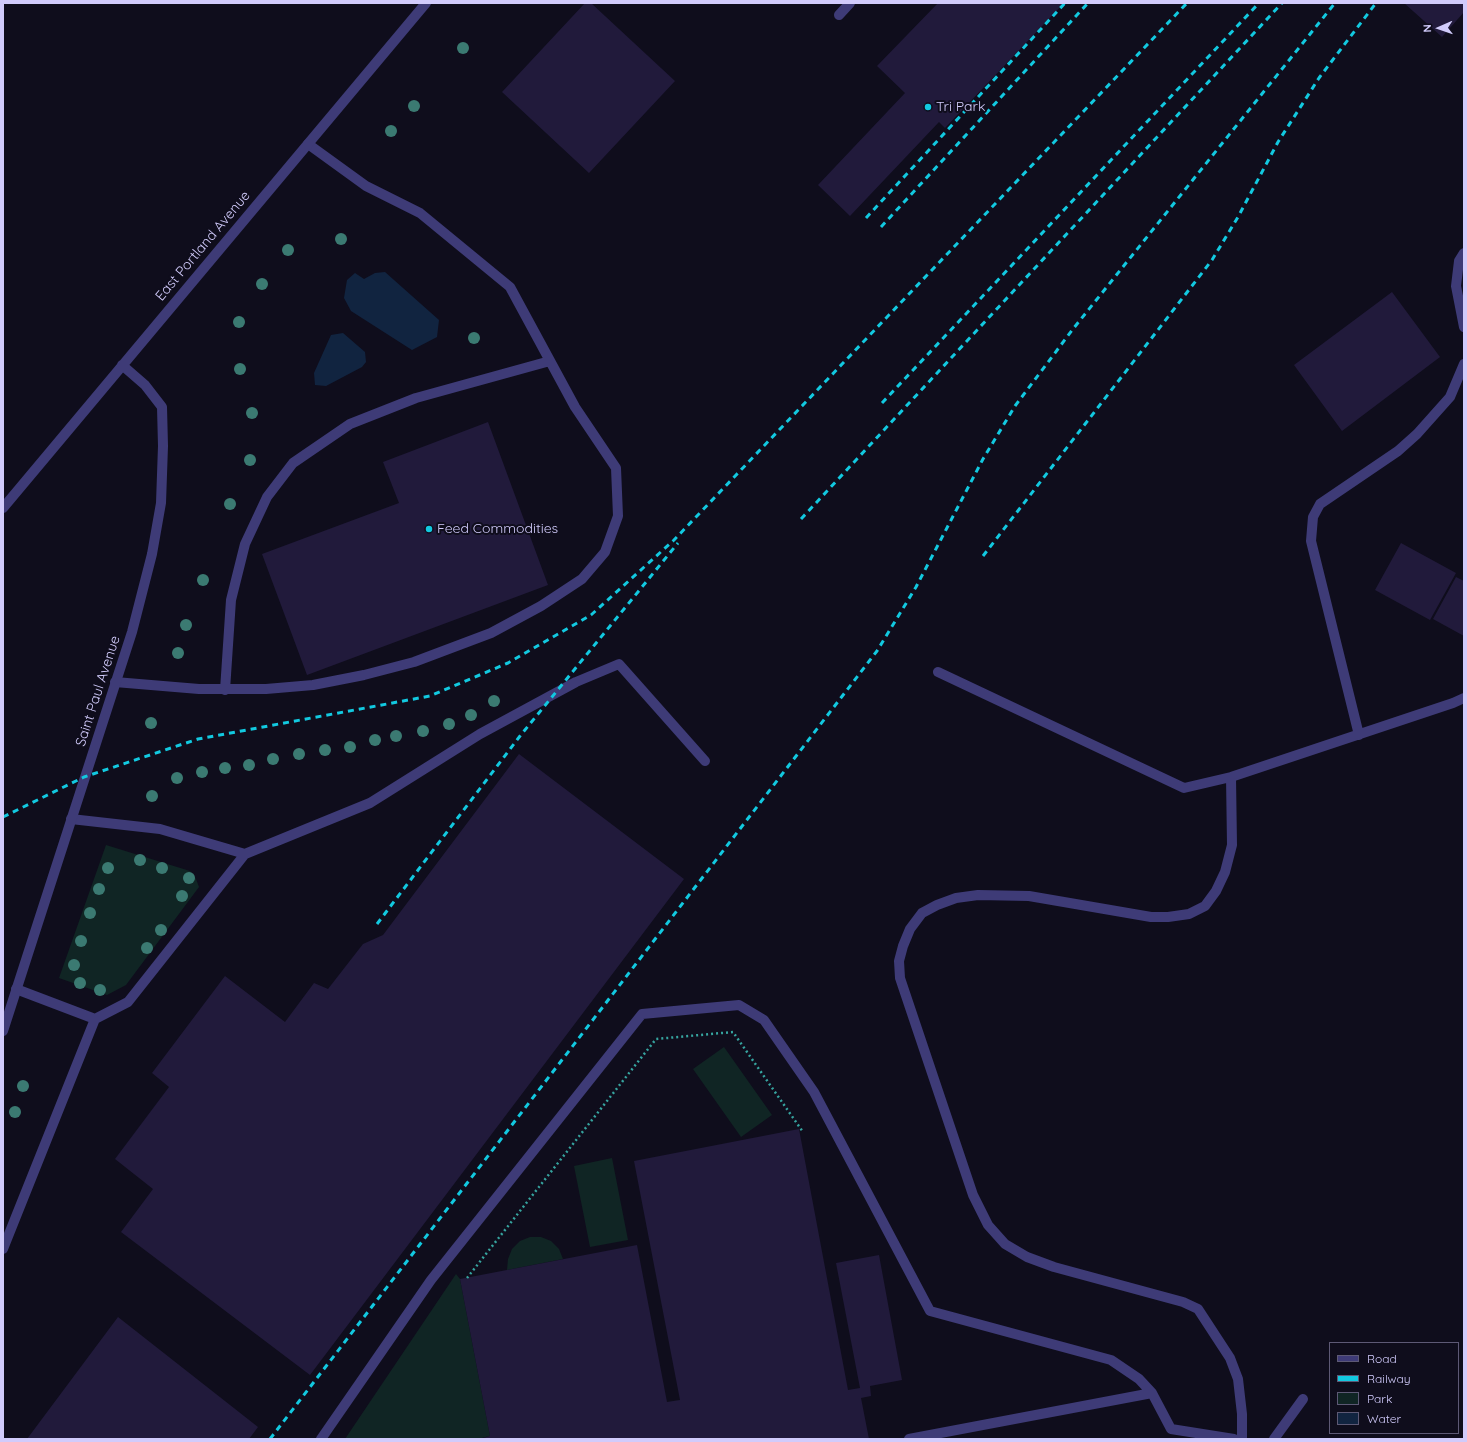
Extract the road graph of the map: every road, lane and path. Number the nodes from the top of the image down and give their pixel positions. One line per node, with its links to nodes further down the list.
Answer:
1 (426, 3): 4 (street, East Portland Avenue)
2 (850, 3): 3 (street)
3 (839, 15)
4 (308, 144): 7 (street); 9 (street, East Portland Avenue)
5 (1464, 253): 6 (street)
6 (1464, 327)
7 (550, 361): 13 (street); 13 (street)
8 (1464, 364): 15 (street)
9 (122, 365): 10 (street, East Portland Avenue); 12 (street, Saint Paul Avenue)
10 (3, 508)
11 (938, 672): 17 (street)
12 (115, 682): 13 (street); 18 (street, Saint Paul Avenue)
13 (225, 690)
14 (1464, 698): 15 (street)
15 (1359, 735): 17 (street)
16 (705, 761): 19 (street)
17 (1231, 777): 31 (street)
18 (70, 819): 19 (street); 20 (street, Saint Paul Avenue)
19 (244, 854): 21 (street)
20 (16, 989): 21 (street); 22 (street, Saint Paul Avenue)
21 (95, 1020): 24 (street)
22 (3, 1031)
23 (803, 1132): 25 (path)
24 (3, 1249)
25 (467, 1278)
26 (1152, 1393): 28 (street); 29 (street); 30 (street)
27 (1303, 1399): 32 (street)
28 (321, 1439)
29 (909, 1439)
30 (1234, 1439)
31 (1242, 1439)
32 (1274, 1439)

